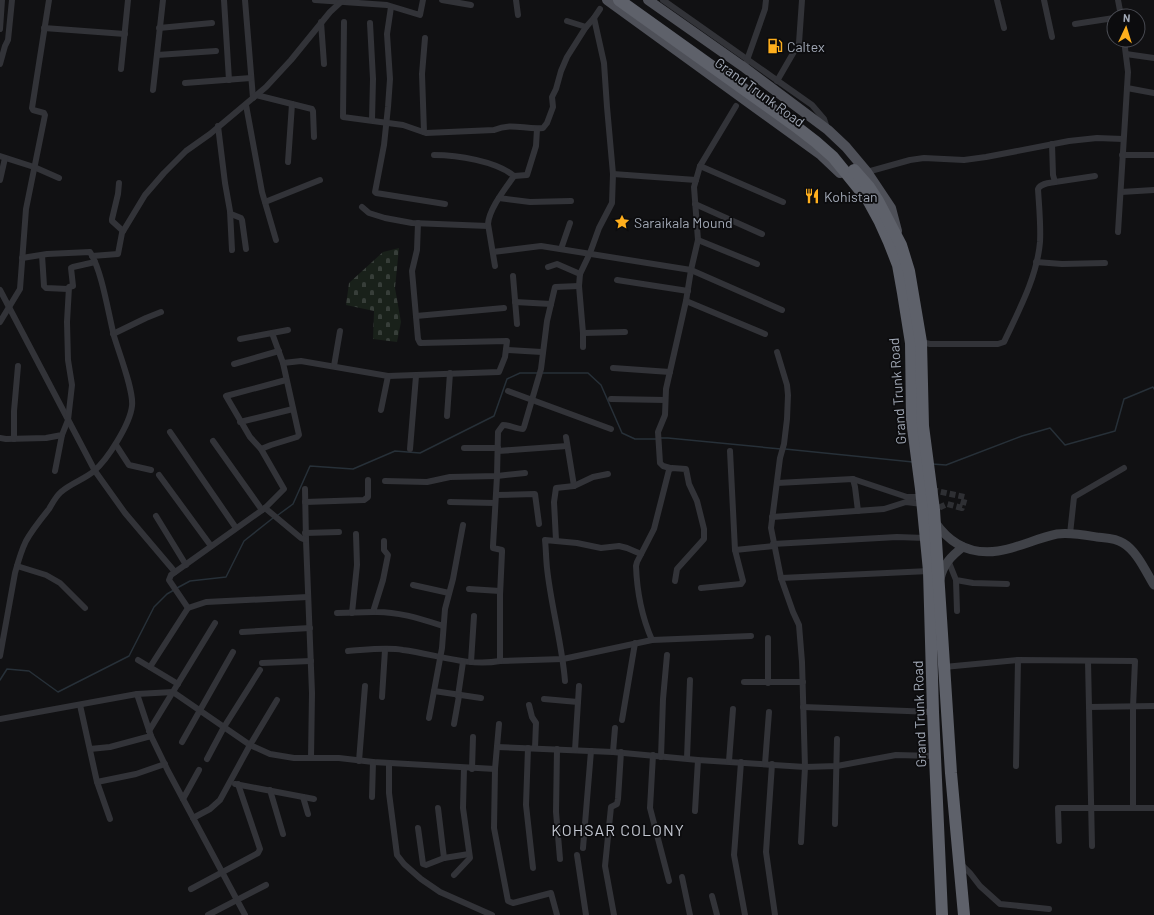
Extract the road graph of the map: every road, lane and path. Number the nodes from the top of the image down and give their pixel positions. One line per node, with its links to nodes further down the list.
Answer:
1 (2, 0): 38 (street)
2 (12, 0): 47 (street)
3 (49, 0): 35 (street)
4 (128, 0): 39 (street)
5 (162, 0): 36 (street)
6 (224, 0): 52 (street)
7 (245, 0): 51 (street)
8 (315, 0): 21 (street)
9 (423, 0): 23 (street)
10 (442, 0): 22 (street)
11 (516, 0): 25 (street)
12 (607, 0): 106 (main road, Grand Trunk Road)
13 (619, 0): 106 (highway)
14 (631, 0): 106 (highway)
15 (648, 0): 49 (main road, Grand Trunk Road)
16 (663, 0): 49 (street)
17 (766, 0): 49 (street)
18 (802, 0): 53 (street)
19 (997, 0): 37 (street)
20 (1044, 0): 40 (street)
21 (342, 1): 23 (street); 29 (street)
22 (472, 5)
23 (391, 6): 63 (street)
24 (600, 9): 26 (street)
25 (518, 15)
26 (594, 18): 34 (street); 79 (street)
27 (1106, 19): 33 (street)
28 (567, 21): 34 (street)
29 (322, 22): 48 (street); 58 (street)
30 (344, 22): 62 (street)
31 (212, 23): 36 (street)
32 (370, 23): 62 (street)
33 (1075, 24)
34 (586, 27): 65 (street)
35 (44, 28): 39 (street); 76 (street)
36 (160, 28): 44 (street)
37 (1004, 28)
38 (0, 29)
39 (125, 34): 50 (street)
40 (1052, 37)
41 (425, 38): 67 (street)
42 (1125, 48): 45 (street)
43 (216, 51): 44 (street)
44 (157, 54): 56 (street)
45 (1126, 54): 46 (street); 55 (street)
46 (1154, 58)
47 (0, 64)
48 (324, 64)
49 (745, 64): 53 (street); 66 (main road, Grand Trunk Road)
50 (121, 70)
51 (252, 78): 52 (street); 58 (street)
52 (229, 80): 54 (street)
53 (777, 81): 66 (street)
54 (185, 83)
55 (1127, 88): 57 (street); 69 (street)
56 (153, 90)
57 (1154, 93)
58 (255, 97): 59 (street); 60 (street)
59 (292, 104): 68 (street); 75 (street)
60 (246, 105): 64 (street); 92 (street)
61 (736, 106): 77 (street)
62 (372, 120): 63 (street)
63 (387, 124): 67 (street); 94 (street)
64 (218, 126): 97 (street); 101 (street)
65 (537, 129): 67 (street); 80 (street)
66 (828, 130): 78 (main road, Grand Trunk Road)
67 (424, 132)
68 (314, 137)
69 (1123, 139): 70 (street); 71 (street)
70 (1052, 144): 78 (street); 86 (street)
71 (1122, 155): 72 (street); 89 (street)
72 (1154, 155)
73 (434, 156): 80 (street)
74 (3, 157): 76 (street); 83 (street)
75 (288, 162)
76 (34, 166): 82 (street); 113 (street)
77 (700, 166): 85 (street); 93 (street)
78 (867, 172): 106 (main road, Grand Trunk Road)
79 (613, 174): 85 (street); 111 (street)
80 (514, 176): 90 (street)
81 (1095, 176): 86 (street)
82 (59, 178)
83 (0, 180)
84 (320, 180): 92 (street)
85 (696, 180): 95 (street)
86 (1055, 182): 115 (street)
87 (119, 183): 101 (street)
88 (1154, 190): 89 (street)
89 (1121, 192): 102 (street)
90 (499, 198): 91 (street); 100 (street)
91 (571, 201)
92 (265, 202): 104 (street)
93 (783, 202)
94 (445, 204)
95 (696, 204): 103 (street); 105 (street)
96 (362, 207): 98 (street)
97 (230, 214): 107 (street); 109 (street)
98 (418, 223): 100 (street); 135 (street)
99 (570, 223): 108 (street)
100 (488, 226): 110 (street)
101 (123, 231): 114 (street)
102 (1118, 232)
103 (762, 234)
104 (276, 240)
105 (698, 240): 117 (street); 120 (street)
106 (894, 240): 146 (highway, Grand Trunk Road)
107 (246, 249)
108 (561, 249): 110 (street); 111 (street)
109 (232, 250)
110 (493, 252): 118 (street)
111 (590, 253): 120 (street); 121 (street)
112 (42, 255): 113 (street); 114 (street); 125 (street)
113 (22, 258): 131 (street)
114 (94, 259): 125 (street); 143 (street)
115 (1036, 262): 116 (street); 146 (street)
116 (1105, 263)
117 (758, 264)
118 (495, 266)
119 (548, 267): 121 (street)
120 (691, 270): 127 (street); 133 (street)
121 (580, 274): 124 (street)
122 (512, 276): 129 (street)
123 (617, 280): 127 (street)
124 (579, 286): 130 (street); 142 (street)
125 (68, 288): 169 (street)
126 (0, 290): 131 (street)
127 (688, 291): 128 (street)
128 (686, 301): 144 (street); 157 (street)
129 (515, 302): 130 (street); 137 (street)
130 (551, 304): 150 (street)
131 (9, 305): 136 (street); 169 (street)
132 (504, 308): 135 (street)
133 (782, 310)
134 (161, 312): 143 (street)
135 (416, 316): 148 (street)
136 (0, 322)
137 (517, 324)
138 (288, 330): 141 (street)
139 (340, 331): 155 (street)
140 (625, 332): 142 (street)
141 (272, 333): 145 (street); 149 (street)
142 (583, 333): 147 (street)
143 (114, 334): 178 (street)
144 (765, 334)
145 (240, 339)
146 (916, 343): 201 (highway, Grand Trunk Road)
147 (583, 347)
148 (506, 350): 150 (street); 158 (street)
149 (279, 351): 152 (street); 153 (street)
150 (542, 352): 163 (street)
151 (777, 352): 197 (street)
152 (283, 363): 155 (street); 161 (street)
153 (234, 364)
154 (18, 366): 176 (street)
155 (334, 366): 159 (street)
156 (613, 368): 157 (street)
157 (670, 372): 165 (street)
158 (450, 373): 160 (street); 168 (street)
159 (388, 376): 160 (street); 167 (street)
160 (416, 376): 182 (street)
161 (286, 380): 166 (street); 170 (street)
162 (508, 391): 163 (street)
163 (532, 399): 171 (street); 183 (street)
164 (611, 399): 165 (street)
165 (665, 400): 185 (street)
166 (293, 409): 170 (street); 181 (street)
167 (381, 410)
168 (447, 416)
169 (68, 420): 173 (street); 187 (street)
170 (240, 422): 181 (street)
171 (611, 429)
172 (170, 432): 212 (street)
173 (62, 435): 176 (street); 189 (street)
174 (566, 437): 179 (street)
175 (0, 438): 176 (street)
176 (14, 438)
177 (213, 441): 205 (street)
178 (116, 445): 187 (street); 188 (street)
179 (567, 446): 183 (street); 198 (street)
180 (464, 448): 183 (street)
181 (261, 449): 205 (street)
182 (410, 449)
183 (498, 449): 193 (street)
184 (730, 451): 224 (street)
185 (670, 468): 225 (street); 233 (street)
186 (1124, 468): 216 (street)
187 (95, 470): 228 (street); 230 (street)
188 (151, 470)
189 (54, 471)
190 (525, 473): 193 (street)
191 (608, 474): 198 (street)
192 (159, 475): 222 (street)
193 (497, 476): 196 (street); 200 (street)
194 (853, 479): 197 (street); 201 (street); 206 (street)
195 (368, 480): 202 (street)
196 (386, 481)
197 (777, 483): 208 (street)
198 (574, 486): 219 (street)
199 (305, 489): 202 (street)
200 (496, 494): 204 (street); 210 (street)
201 (924, 494): 206 (street); 209 (highway, Grand Trunk Road); 217 (highway, Grand Trunk Road)
202 (305, 502): 213 (street)
203 (450, 502): 204 (street)
204 (496, 503): 240 (street)
205 (265, 510): 212 (street); 218 (street)
206 (858, 511): 208 (street)
207 (156, 516): 227 (street)
208 (772, 517): 221 (street)
209 (934, 521): 223 (main road); 234 (highway, Grand Trunk Road)
210 (539, 524)
211 (463, 525): 241 (street)
212 (236, 528): 222 (street)
213 (305, 532): 214 (street); 218 (street)
214 (339, 532)
215 (356, 534): 248 (street)
216 (1070, 534): 223 (main road); 237 (main road)
217 (925, 538): 221 (street); 229 (highway, Grand Trunk Road)
218 (306, 540): 242 (street)
219 (556, 540): 225 (street); 264 (street)
220 (384, 541): 245 (street)
221 (773, 545): 224 (street); 231 (street)
222 (211, 546): 227 (street)
223 (962, 547): 226 (main road)
224 (735, 550): 238 (street)
225 (641, 554): 256 (street)
226 (948, 560): 232 (street); 234 (main road)
227 (186, 565): 230 (street)
228 (17, 566): 244 (street); 262 (street)
229 (929, 570): 231 (street); 302 (highway, Grand Trunk Road)
230 (175, 572): 243 (street)
231 (781, 578): 279 (street)
232 (956, 580): 235 (street); 246 (street)
233 (675, 581)
234 (939, 584): 274 (highway, Grand Trunk Road)
235 (1007, 584)
236 (413, 585): 241 (street)
237 (1154, 585)
238 (701, 588)
239 (469, 589): 240 (street)
240 (500, 591): 268 (street)
241 (449, 593): 251 (street)
242 (308, 597): 243 (street); 252 (street)
243 (186, 606): 273 (street)
244 (85, 608)
245 (373, 612): 248 (street); 251 (street)
246 (956, 612)
247 (337, 613): 248 (street)
248 (352, 613)
249 (474, 616): 271 (street)
250 (215, 623): 281 (street)
251 (443, 626): 263 (street)
252 (310, 628): 253 (street); 267 (street)
253 (242, 632)
254 (751, 636): 256 (street)
255 (768, 638): 280 (street)
256 (652, 640): 257 (street)
257 (635, 643): 264 (street); 306 (street)
258 (385, 650): 259 (street); 263 (street); 288 (street)
259 (348, 651)
260 (233, 652): 300 (street)
261 (667, 655): 326 (street)
262 (0, 656)
263 (440, 656): 270 (street); 284 (street)
264 (563, 658): 268 (street); 277 (street)
265 (138, 660): 273 (street)
266 (1018, 660): 269 (street); 274 (street); 339 (street)
267 (311, 661): 272 (street); 327 (street)
268 (500, 661): 271 (street)
269 (1088, 661): 297 (street); 298 (street)
270 (463, 662): 271 (street); 287 (street)
271 (470, 662)
272 (262, 663)
273 (150, 667): 281 (street)
274 (944, 667): 303 (highway, Grand Trunk Road)
275 (260, 670): 309 (street)
276 (690, 680): 328 (street)
277 (565, 681)
278 (744, 682): 280 (street)
279 (803, 682): 280 (street); 296 (street)
280 (768, 683)
281 (178, 684): 285 (street)
282 (365, 686): 331 (street)
283 (579, 686): 292 (street)
284 (434, 691): 287 (street); 304 (street)
285 (173, 692): 286 (street); 300 (street); 311 (street)
286 (137, 694): 293 (street); 311 (street)
287 (459, 696): 289 (street); 307 (street)
288 (382, 697)
289 (480, 698)
290 (544, 699): 292 (street)
291 (277, 700): 315 (street)
292 (578, 702): 320 (street)
293 (80, 705): 305 (street); 318 (street)
294 (529, 705): 317 (street)
295 (1154, 706): 297 (street)
296 (803, 707): 302 (street); 340 (street)
297 (1133, 707): 298 (street); 355 (street)
298 (1089, 708): 354 (street)
299 (733, 709): 332 (street)
300 (199, 710): 309 (street); 314 (street)
301 (769, 712): 337 (street)
302 (933, 714): 303 (highway); 325 (highway, Grand Trunk Road)
303 (947, 715): 372 (highway, Grand Trunk Road)
304 (429, 718)
305 (0, 719)
306 (622, 720)
307 (454, 724)
308 (499, 724): 316 (street)
309 (224, 727): 315 (street); 329 (street)
310 (614, 728): 322 (street)
311 (150, 733): 318 (street); 336 (street)
312 (473, 737): 342 (street)
313 (837, 739): 338 (street)
314 (182, 742)
315 (250, 745): 327 (street); 346 (street)
316 (497, 747): 317 (street); 343 (street)
317 (532, 748): 319 (street); 373 (street)
318 (90, 750): 345 (street)
319 (557, 750): 320 (street); 371 (street)
320 (575, 750): 321 (street)
321 (591, 751): 322 (street); 367 (street)
322 (613, 752): 323 (street)
323 (621, 752): 324 (street); 388 (street)
324 (653, 755): 326 (street); 377 (street)
325 (935, 756): 338 (street); 393 (highway, Grand Trunk Road)
326 (661, 757): 328 (street)
327 (311, 758): 331 (street)
328 (687, 758): 330 (street)
329 (207, 759)
330 (698, 760): 332 (street); 357 (street)
331 (359, 761): 333 (street)
332 (729, 761): 334 (street)
333 (373, 762): 335 (street); 350 (street)
334 (741, 762): 337 (street); 391 (street)
335 (389, 763): 341 (street); 385 (street)
336 (165, 764): 345 (street); 351 (street)
337 (769, 764): 340 (street); 392 (street)
338 (837, 766): 340 (street); 361 (street)
339 (1016, 766)
340 (805, 767): 365 (street)
341 (464, 768): 342 (street); 368 (street)
342 (472, 769): 343 (street)
343 (495, 769): 386 (street)
344 (200, 770): 351 (street)
345 (97, 782): 360 (street)
346 (230, 783): 347 (street); 359 (street)
347 (238, 784): 348 (street); 374 (street)
348 (270, 790): 349 (street); 363 (street)
349 (303, 797): 352 (street); 358 (street)
350 (372, 797)
351 (183, 799): 359 (street)
352 (314, 799)
353 (438, 808): 370 (street)
354 (1091, 808): 355 (street); 364 (street); 366 (street)
355 (1133, 808): 356 (street)
356 (1154, 808)
357 (695, 811)
358 (308, 814)
359 (193, 818): 374 (street)
360 (110, 819)
361 (835, 824)
362 (418, 828): 370 (street)
363 (283, 834)
364 (1059, 841)
365 (801, 842)
366 (1092, 846)
367 (583, 848)
368 (469, 854): 370 (street); 375 (street)
369 (577, 855): 387 (street)
370 (444, 858)
371 (560, 859)
372 (960, 863): 382 (street); 394 (highway, Grand Trunk Road)
373 (533, 868)
374 (222, 873): 379 (street); 381 (street)
375 (454, 875)
376 (682, 877): 389 (street)
377 (669, 881)
378 (266, 885): 381 (street)
379 (191, 889)
380 (712, 896): 390 (street)
381 (237, 900): 383 (street); 384 (street)
382 (1049, 909)
383 (208, 915)
384 (245, 915)
385 (492, 915)
386 (557, 915)
387 (586, 915)
388 (614, 915)
389 (690, 915)
390 (717, 915)
391 (745, 915)
392 (775, 915)
393 (942, 915)
394 (964, 915)

